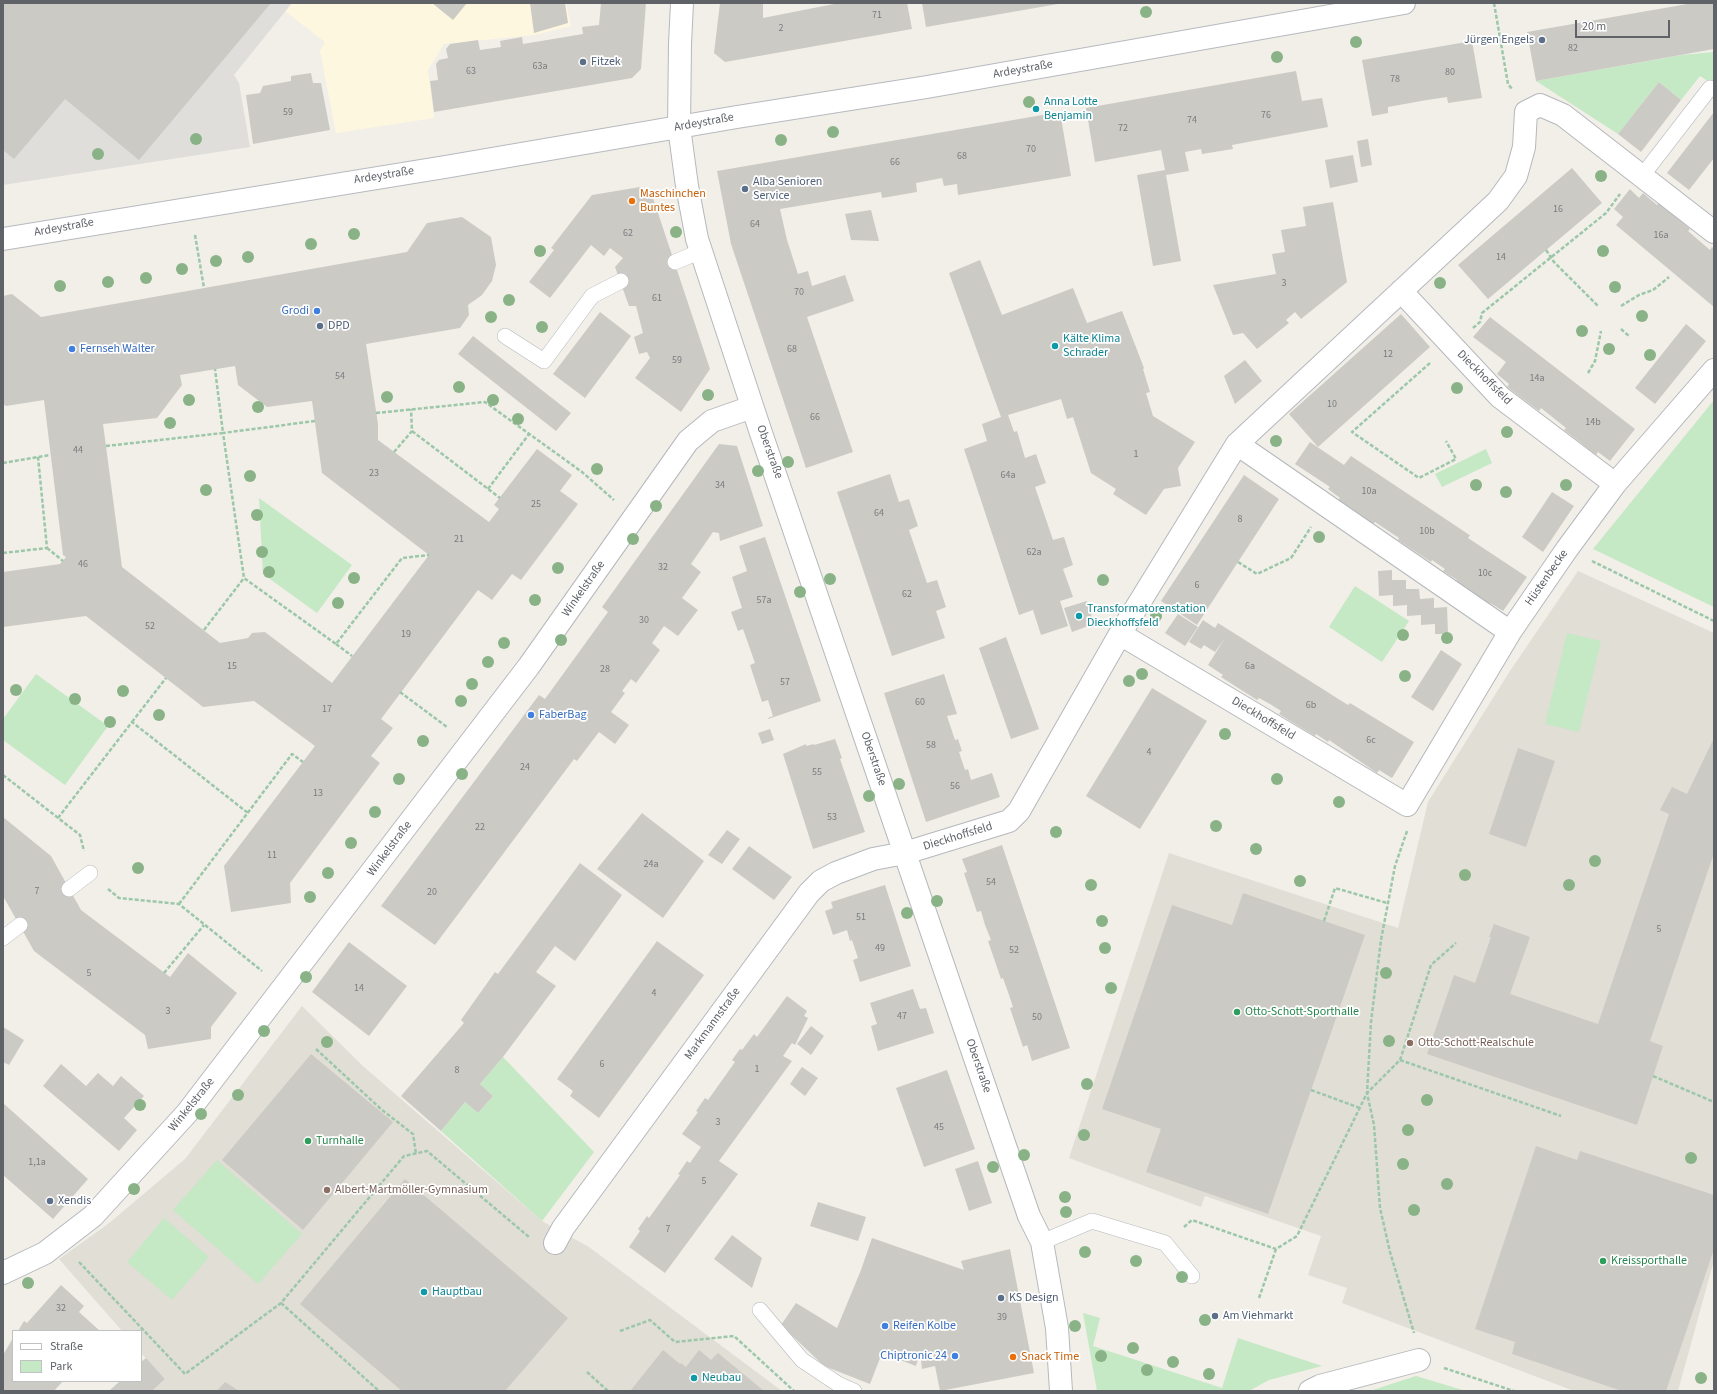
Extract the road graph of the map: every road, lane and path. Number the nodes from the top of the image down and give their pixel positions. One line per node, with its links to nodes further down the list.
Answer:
1 (682, 3): 6 (street, Oberstraße)
2 (1494, 3): 5 (path)
3 (1390, 4): 6 (street, Ardeystraße)
4 (1710, 88): 7 (lane)
5 (1526, 112): 7 (street); 17 (street, Dieckhoffsfeld)
6 (679, 127): 8 (street, Ardeystraße); 12 (street, Oberstraße)
7 (1642, 176): 9 (street)
8 (191, 207): 10 (street, Ardeystraße); 16 (path)
9 (1714, 232)
10 (3, 239)
11 (1546, 250): 18 (path)
12 (701, 251): 13 (lane); 27 (street, Oberstraße)
13 (675, 262)
14 (1669, 277): 19 (path)
15 (621, 281): 22 (lane)
16 (204, 288)
17 (1401, 291): 34 (street, Dieckhoffsfeld); 40 (street, Dieckhoffsfeld)
18 (1598, 306)
19 (1621, 306)
20 (1621, 329): 23 (path)
21 (1601, 331): 26 (path)
22 (505, 336)
23 (1629, 336)
24 (215, 369): 32 (path)
25 (1714, 370): 40 (street, Hüstenbecke)
26 (1588, 373)
27 (752, 407): 44 (street, Winkelstraße); 67 (street, Oberstraße)
28 (411, 409): 29 (path); 31 (path); 33 (path)
29 (376, 413)
30 (315, 421): 32 (path)
31 (412, 431): 36 (path); 41 (path)
32 (223, 433): 35 (path); 51 (path)
33 (529, 434): 41 (path); 44 (path)
34 (1237, 444): 43 (street); 55 (street, Dieckhoffsfeld)
35 (106, 446)
36 (394, 452)
37 (50, 455): 38 (path)
38 (38, 457): 39 (path); 45 (path)
39 (3, 463)
40 (1615, 484): 46 (street, Hüstenbecke)
41 (488, 489): 42 (path)
42 (500, 498)
43 (1326, 505): 50 (path); 54 (street)
44 (634, 517): 61 (street, Winkelstraße)
45 (47, 548): 47 (path); 49 (path)
46 (1567, 549): 52 (path); 54 (street, Hüstenbecke)
47 (3, 553)
48 (429, 555): 56 (path)
49 (63, 561)
50 (1238, 562)
51 (244, 578): 53 (path); 56 (path)
52 (1714, 621)
53 (204, 630)
54 (1510, 632): 64 (street, Hüstenbecke)
55 (1120, 634): 64 (street, Dieckhoffsfeld); 67 (street, Dieckhoffsfeld)
56 (336, 644): 57 (path)
57 (352, 656)
58 (166, 678): 60 (path)
59 (400, 692): 61 (path)
60 (132, 722): 65 (path); 66 (path)
61 (470, 745): 78 (street, Winkelstraße)
62 (304, 762): 65 (path)
63 (3, 776): 66 (path)
64 (1407, 805): 70 (path)
65 (248, 813): 71 (path)
66 (58, 818): 68 (path)
67 (905, 853): 90 (street, Oberstraße); 91 (street, Markmannstraße)
68 (90, 873): 69 (lane); 71 (path)
69 (69, 889)
70 (1387, 903): 72 (path); 83 (path)
71 (179, 904): 74 (path)
72 (1324, 921)
73 (20, 925): 75 (lane)
74 (204, 925): 77 (path); 78 (path)
75 (3, 938)
76 (1456, 943): 80 (path)
77 (164, 973)
78 (283, 988): 89 (street, Winkelstraße)
79 (316, 1049): 87 (path)
80 (1400, 1060): 83 (path); 86 (path)
81 (1653, 1076): 84 (path)
82 (1311, 1090): 85 (path)
83 (1367, 1092): 85 (path); 100 (path)
84 (1714, 1102)
85 (1360, 1108): 93 (path)
86 (1561, 1116)
87 (416, 1154): 88 (path); 97 (path)
88 (534, 1240)
89 (60, 1242): 94 (street, Winkelstraße); 97 (path)
90 (1042, 1242): 92 (lane); 106 (street, Oberstraße)
91 (555, 1243)
92 (1165, 1244): 93 (path); 95 (lane)
93 (1276, 1249): 96 (path)
94 (3, 1273)
95 (1192, 1276)
96 (1260, 1298)
97 (281, 1303): 102 (path)
98 (760, 1310): 105 (lane)
99 (620, 1331): 104 (path)
100 (1419, 1360): 107 (street); 108 (path)
101 (587, 1372): 103 (path)
102 (379, 1391)
103 (608, 1391)
104 (794, 1391)
105 (854, 1391)
106 (1061, 1391)
107 (1310, 1391)
108 (1514, 1391)

